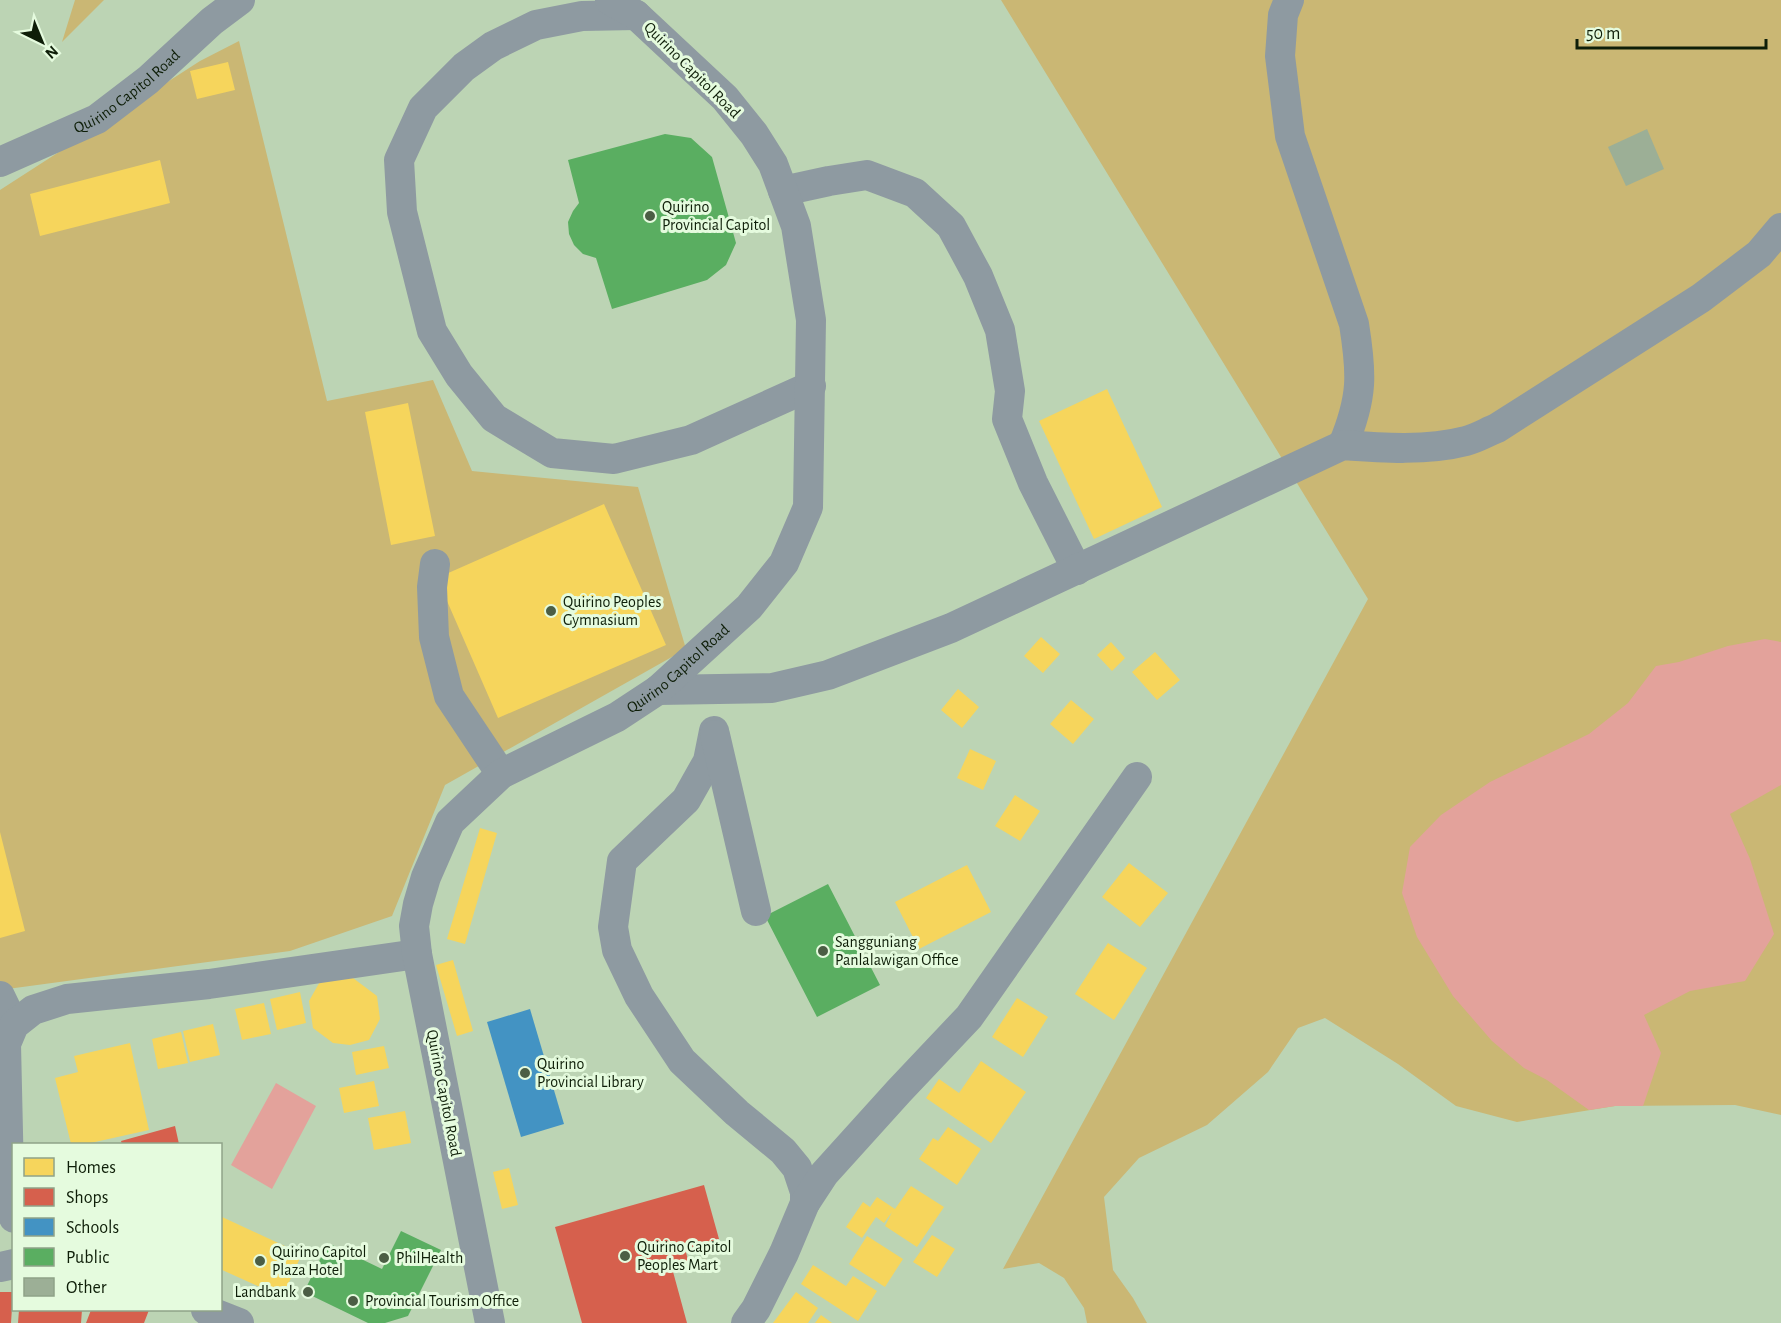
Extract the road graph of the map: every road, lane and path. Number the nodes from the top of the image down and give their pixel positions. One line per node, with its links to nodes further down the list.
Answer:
1 (240, 0): 5 (street, Quirino Capitol Road)
2 (610, 0): 4 (street, Quirino Capitol Road)
3 (1289, 0): 9 (street)
4 (636, 15): 6 (street, Quirino Capitol Road); 8 (street)
5 (0, 162)
6 (783, 191): 8 (street, Quirino Capitol Road); 11 (street)
7 (1781, 228): 9 (street)
8 (811, 386): 13 (street, Quirino Capitol Road)
9 (1343, 445): 11 (street)
10 (435, 564): 15 (street)
11 (1077, 570): 12 (street)
12 (701, 689): 13 (street); 14 (street)
13 (658, 690): 15 (street, Quirino Capitol Road)
14 (714, 731): 17 (street); 22 (street)
15 (501, 774): 18 (street, Quirino Capitol Road)
16 (1137, 777): 22 (street)
17 (756, 911)
18 (417, 954): 20 (street); 24 (street, Quirino Capitol Road)
19 (0, 996): 20 (street)
20 (14, 1024): 21 (street)
21 (12, 1202)
22 (805, 1203): 26 (street)
23 (209, 1311): 25 (street)
24 (488, 1322)
25 (239, 1323)
26 (746, 1323)

